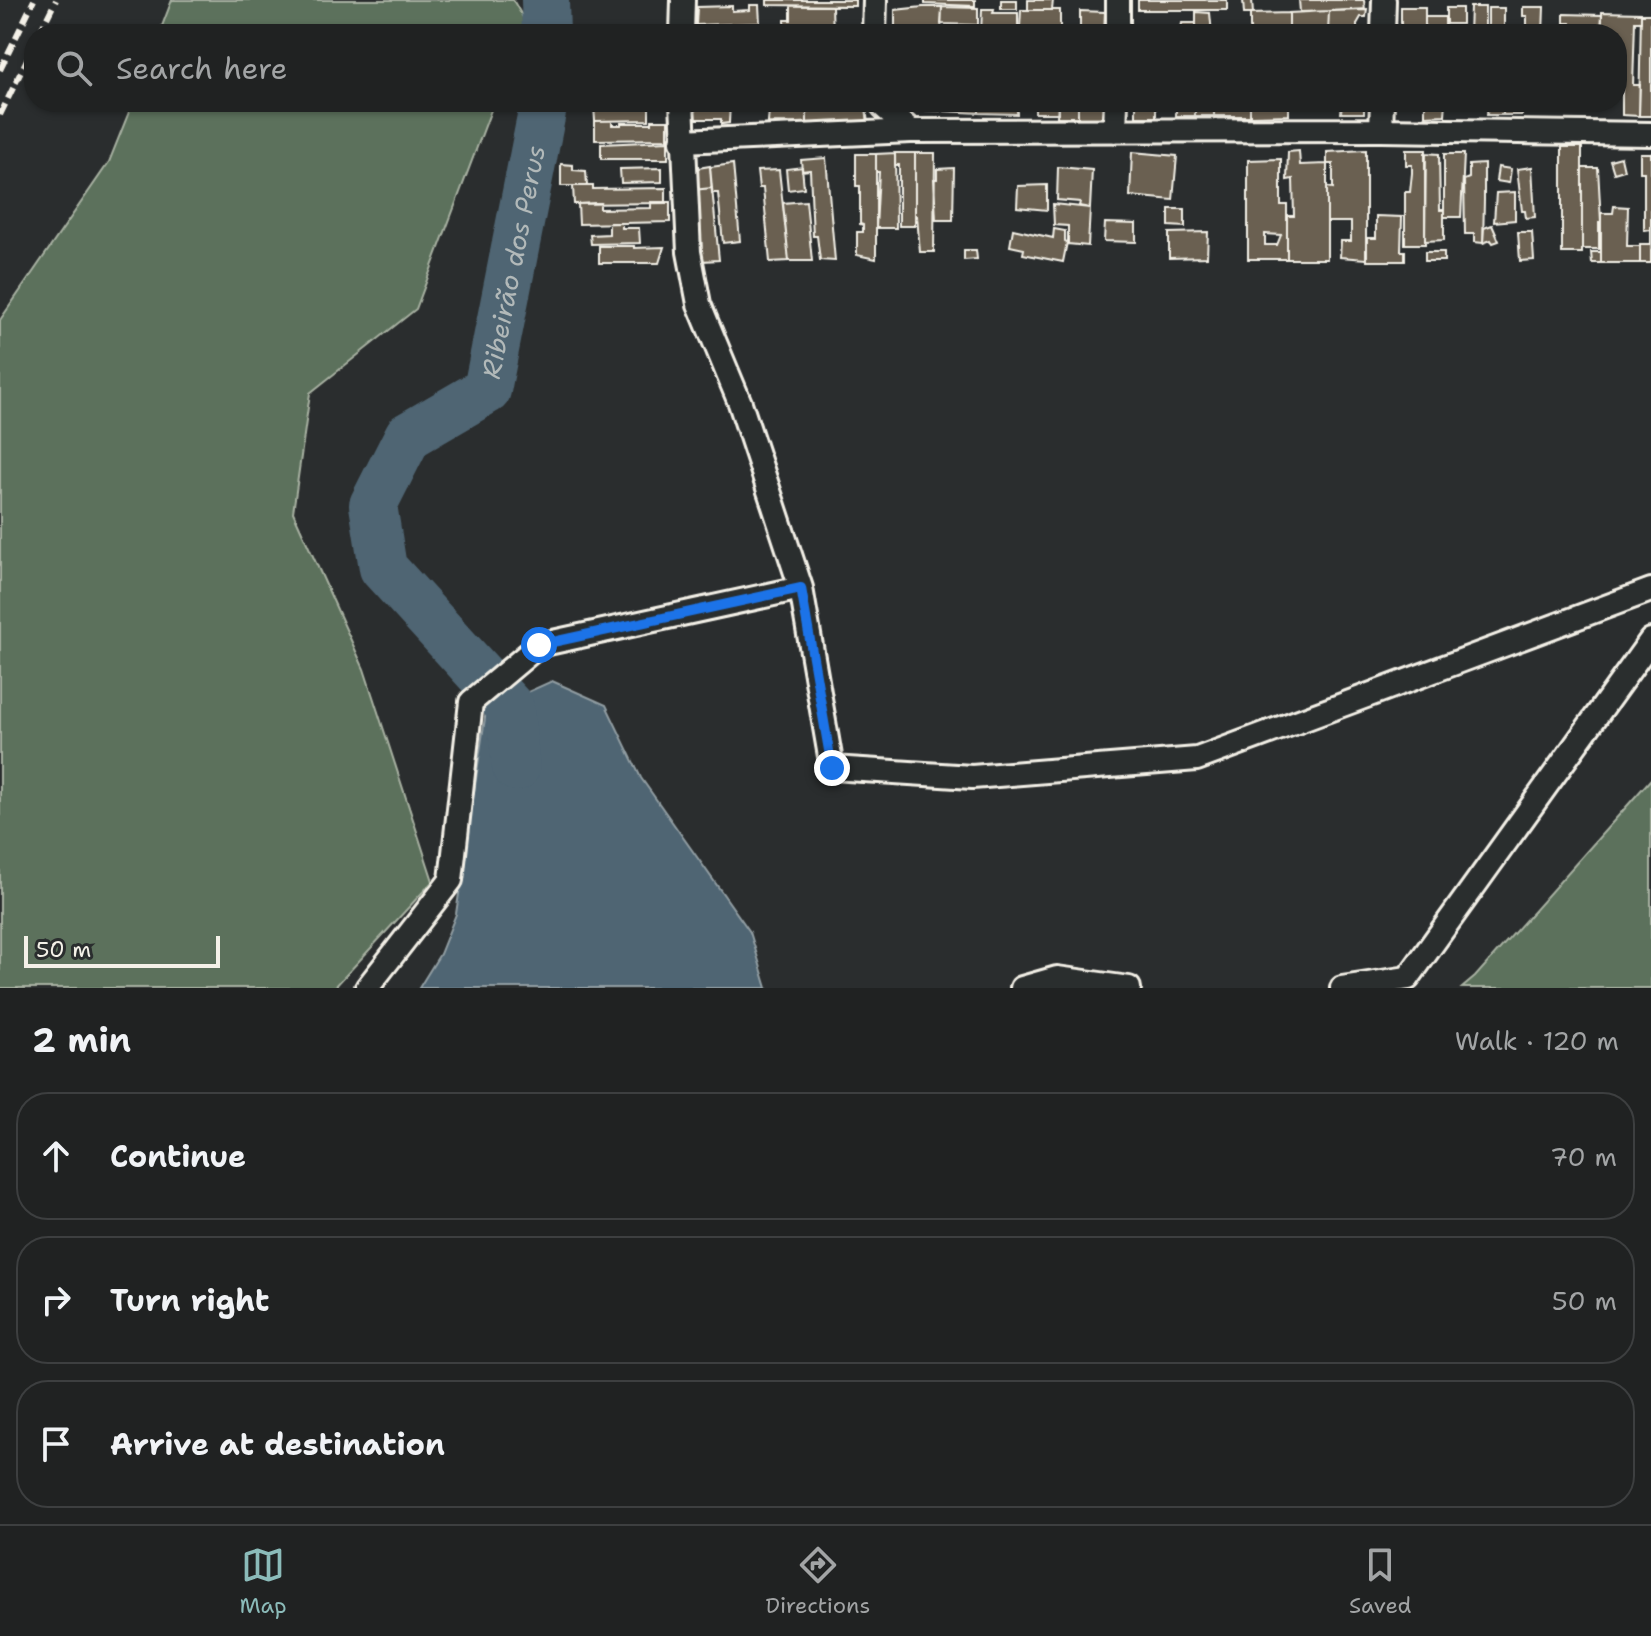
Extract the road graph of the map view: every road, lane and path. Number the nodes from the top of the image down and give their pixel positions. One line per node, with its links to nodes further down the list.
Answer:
1 (683, 0): 5 (street)
2 (875, 0): 6 (street)
3 (1118, 0): 7 (street)
4 (1384, 0): 8 (street)
5 (682, 24)
6 (874, 24)
7 (1118, 24)
8 (1383, 24)
9 (682, 112): 17 (street)
10 (892, 112): 14 (street)
11 (1116, 112): 15 (street)
12 (1382, 112): 13 (street)
13 (1381, 130): 15 (street); 16 (street)
14 (911, 131): 15 (street); 17 (street)
15 (1115, 131)
16 (1651, 134)
17 (682, 141): 18 (street)
18 (801, 588): 19 (street); 21 (street)
19 (1651, 590)
20 (1651, 640): 24 (street)
21 (367, 988)
22 (1022, 988): 23 (street)
23 (1129, 988)
24 (1342, 988)

